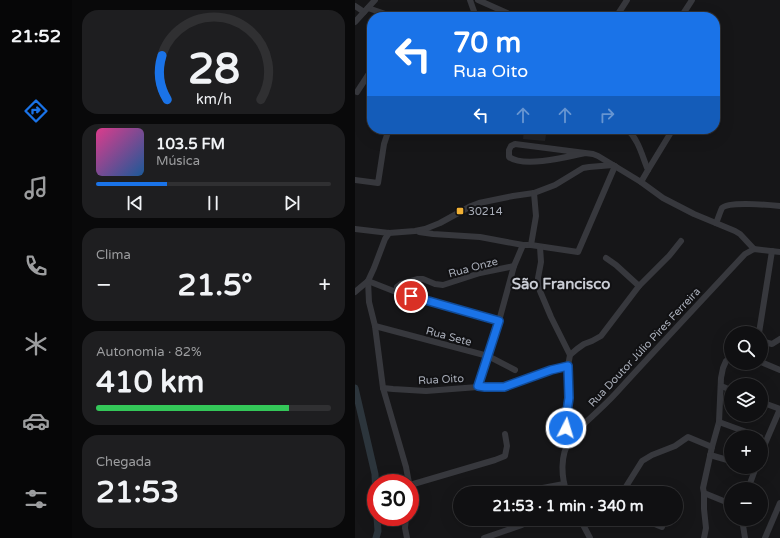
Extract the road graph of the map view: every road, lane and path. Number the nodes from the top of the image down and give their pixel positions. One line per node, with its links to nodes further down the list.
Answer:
1 (375, 0): 7 (street)
2 (470, 0): 9 (street)
3 (478, 0): 10 (street)
4 (627, 0): 11 (street)
5 (692, 0): 12 (street)
6 (355, 6): 7 (street)
7 (366, 10): 8 (street); 13 (street)
8 (374, 12)
9 (474, 12)
10 (505, 12)
11 (619, 12)
12 (684, 12)
13 (355, 22)
14 (367, 77): 15 (street)
15 (357, 92)
16 (387, 134): 22 (street)
17 (631, 134): 21 (street)
18 (670, 134): 21 (street)
19 (585, 154): 19 (street); 20 (street)
20 (614, 165): 23 (street); 24 (street); 33 (street)
21 (648, 170): 23 (street)
22 (355, 180)
23 (641, 182): 26 (street)
24 (534, 193): 28 (street); 32 (street)
25 (780, 206): 26 (street)
26 (716, 223): 34 (street)
27 (355, 229): 29 (street)
28 (415, 231): 29 (street); 31 (street)
29 (389, 233): 39 (street)
30 (681, 241): 40 (street)
31 (523, 245): 32 (street); 38 (street)
32 (531, 245): 33 (street)
33 (540, 247): 48 (street)
34 (753, 249): 35 (street); 65 (street, Rua Doutor Júlio Pires Ferreira)
35 (772, 251): 36 (street); 45 (street)
36 (780, 252)
37 (606, 258): 40 (street)
38 (515, 266): 42 (street, Rua Onze); 43 (street)
39 (368, 281): 41 (street); 42 (street); 44 (street)
40 (639, 286): 48 (street)
41 (355, 292)
42 (396, 292): 43 (street)
43 (499, 321): 49 (street)
44 (375, 326): 49 (street, Rua Sete); 58 (street)
45 (760, 326)
46 (780, 339): 47 (street)
47 (768, 343)
48 (570, 355): 51 (street)
49 (488, 356): 53 (street, Rua Sete); 55 (street)
50 (768, 365): 54 (street)
51 (568, 366): 55 (street, Rua Oito); 65 (street)
52 (724, 366): 56 (street)
53 (515, 370)
54 (780, 370)
55 (478, 386): 58 (street, Rua Oito)
56 (721, 386): 57 (street); 61 (street)
57 (724, 387)
58 (383, 388): 69 (street)
59 (768, 405): 60 (street)
60 (780, 409): 63 (street)
61 (719, 422): 62 (street); 66 (street)
62 (740, 430)
63 (767, 430)
64 (505, 434): 70 (street)
65 (570, 440): 71 (street, Rua Doutor Júlio Pires Ferreira)
66 (712, 447): 67 (street); 73 (street)
67 (710, 455): 68 (street); 74 (street)
68 (724, 460)
69 (408, 474)
70 (419, 481)
71 (564, 484): 72 (street)
72 (553, 486)
73 (626, 486)
74 (704, 493): 75 (street); 84 (street)
75 (724, 501)
76 (780, 503): 86 (street)
77 (405, 526): 81 (street)
78 (517, 526): 82 (street)
79 (584, 526): 83 (street)
80 (743, 526): 85 (street)
81 (407, 538)
82 (484, 538)
83 (590, 538)
84 (704, 538)
85 (745, 538)
86 (765, 538)

